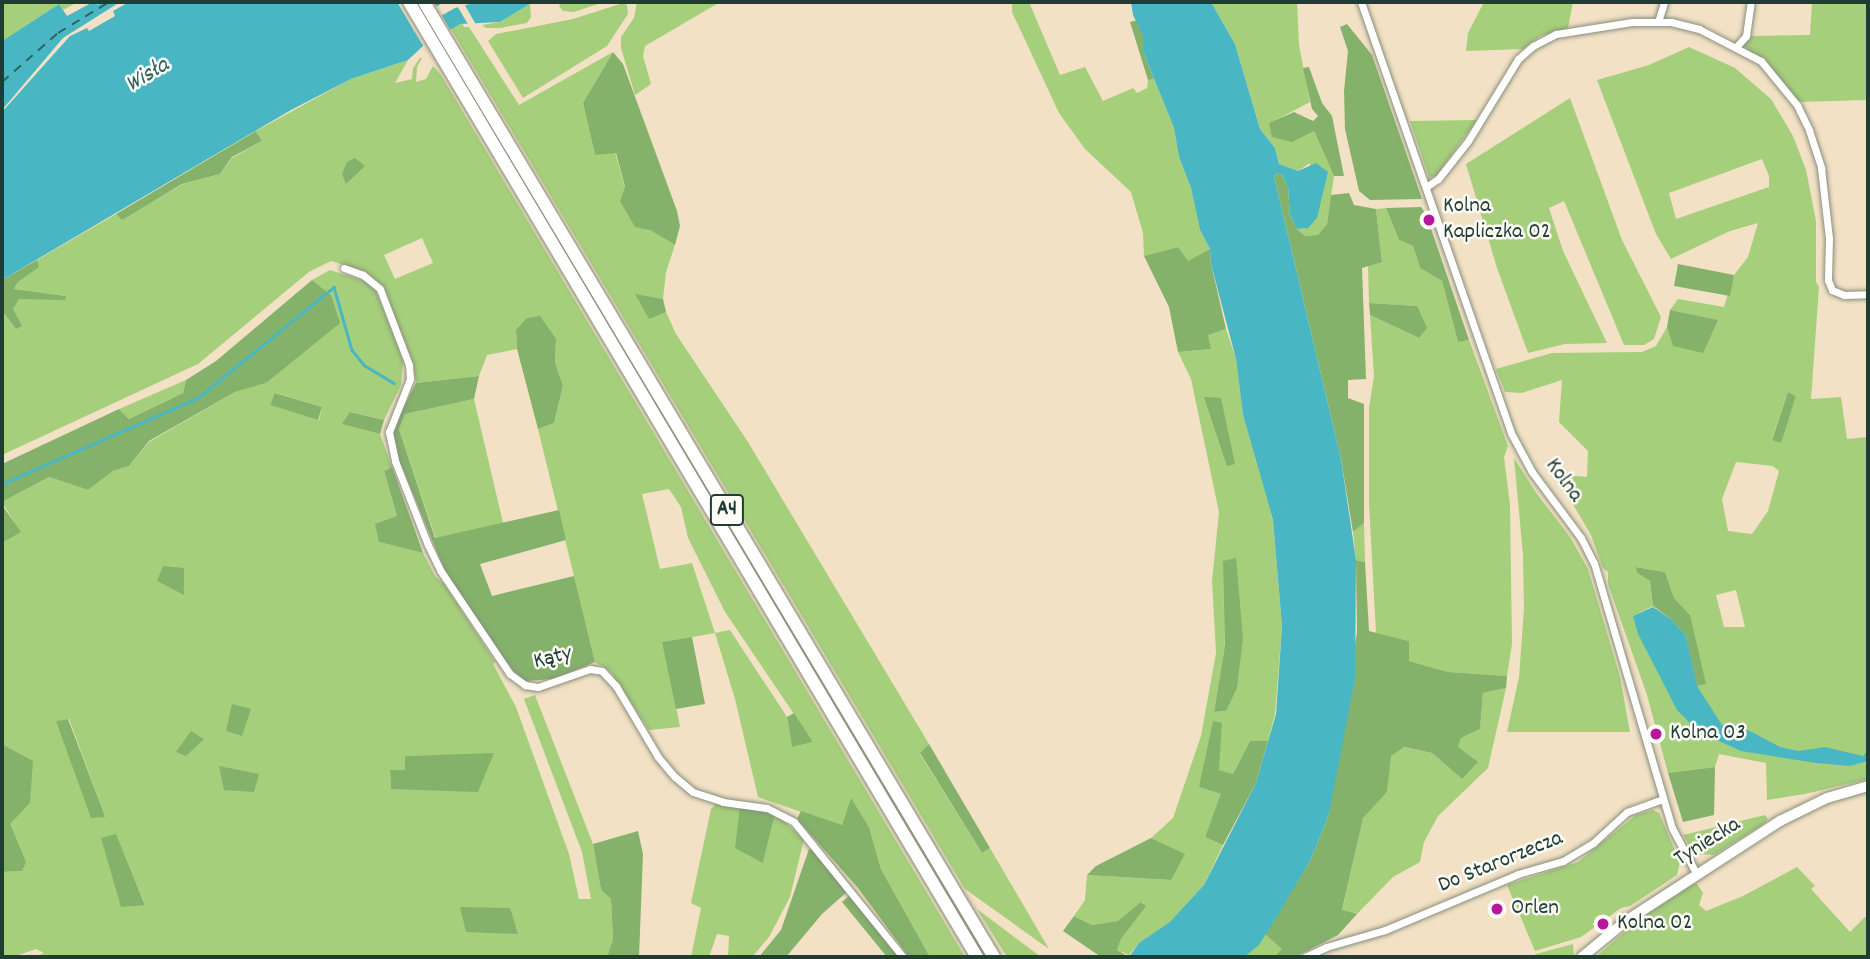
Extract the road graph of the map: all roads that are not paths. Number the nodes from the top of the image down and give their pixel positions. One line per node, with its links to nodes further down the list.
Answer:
1 (409, 2): 8 (highway, A4)
2 (424, 2): 8 (highway, A4)
3 (1362, 2): 9 (street, Kolna)
4 (1664, 2): 6 (street)
5 (1751, 2): 7 (street)
6 (1657, 22): 7 (street); 9 (street)
7 (1736, 47): 11 (street)
8 (454, 65): 16 (highway, A4); 17 (highway, A4)
9 (1426, 187): 13 (street, Kolna)
10 (344, 268): 15 (street, Kąty)
11 (1868, 294)
12 (1868, 786): 14 (street, Tyniecka)
13 (1663, 799): 14 (street); 18 (street, Do Starorzecza)
14 (1696, 873): 19 (street, Tyniecka)
15 (903, 957)
16 (977, 957)
17 (994, 957)
18 (1305, 957)
19 (1582, 957)

